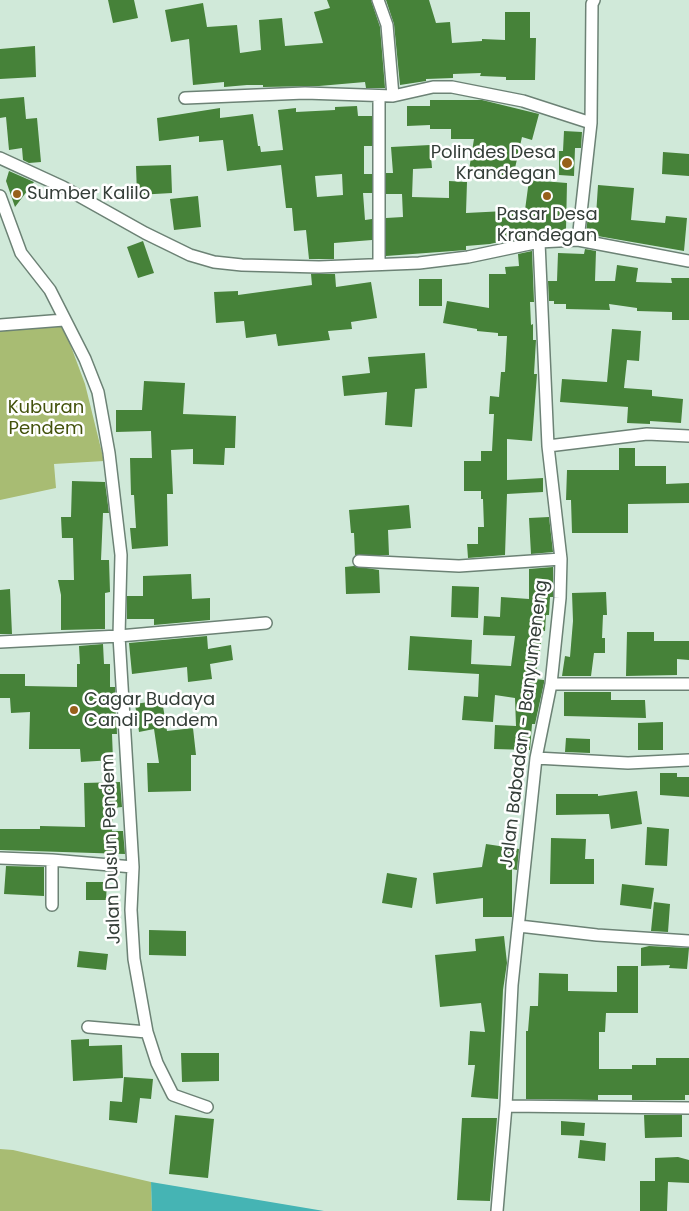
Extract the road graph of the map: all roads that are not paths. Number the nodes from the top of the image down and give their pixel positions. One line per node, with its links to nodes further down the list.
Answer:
1 (378, 0): 4 (street)
2 (594, 0): 6 (street)
3 (379, 96): 4 (street); 5 (street); 12 (street)
4 (393, 96): 6 (street)
5 (185, 98)
6 (591, 123): 9 (street)
7 (0, 158): 12 (street)
8 (0, 196): 13 (street, Jalan Dusun Pendem)
9 (578, 240): 10 (street); 11 (street)
10 (539, 242): 12 (street); 16 (street, Jalan Babadan - Banyumeneng)
11 (689, 261)
12 (379, 264)
13 (64, 320): 14 (street); 20 (street, Jalan Dusun Pendem)
14 (0, 325)
15 (689, 436): 16 (street)
16 (548, 446): 17 (street, Jalan Babadan - Banyumeneng)
17 (561, 559): 18 (street); 22 (street, Jalan Babadan - Banyumeneng)
18 (358, 561)
19 (266, 623): 20 (street)
20 (119, 636): 21 (street); 28 (street, Jalan Dusun Pendem)
21 (0, 642)
22 (551, 684): 23 (street); 24 (street, Jalan Babadan - Banyumeneng)
23 (689, 684)
24 (536, 758): 25 (street); 30 (street, Jalan Babadan - Banyumeneng)
25 (689, 760)
26 (0, 858): 27 (street)
27 (52, 860): 28 (street); 29 (street)
28 (133, 867): 33 (street, Jalan Dusun Pendem)
29 (52, 905)
30 (519, 926): 31 (street); 34 (street, Jalan Babadan - Banyumeneng)
31 (689, 941)
32 (88, 1027): 33 (street)
33 (147, 1032): 35 (street, Jalan Dusun Pendem)
34 (506, 1106): 36 (street); 37 (street, Jalan Babadan - Banyumeneng)
35 (207, 1107)
36 (689, 1108)
37 (497, 1211)

